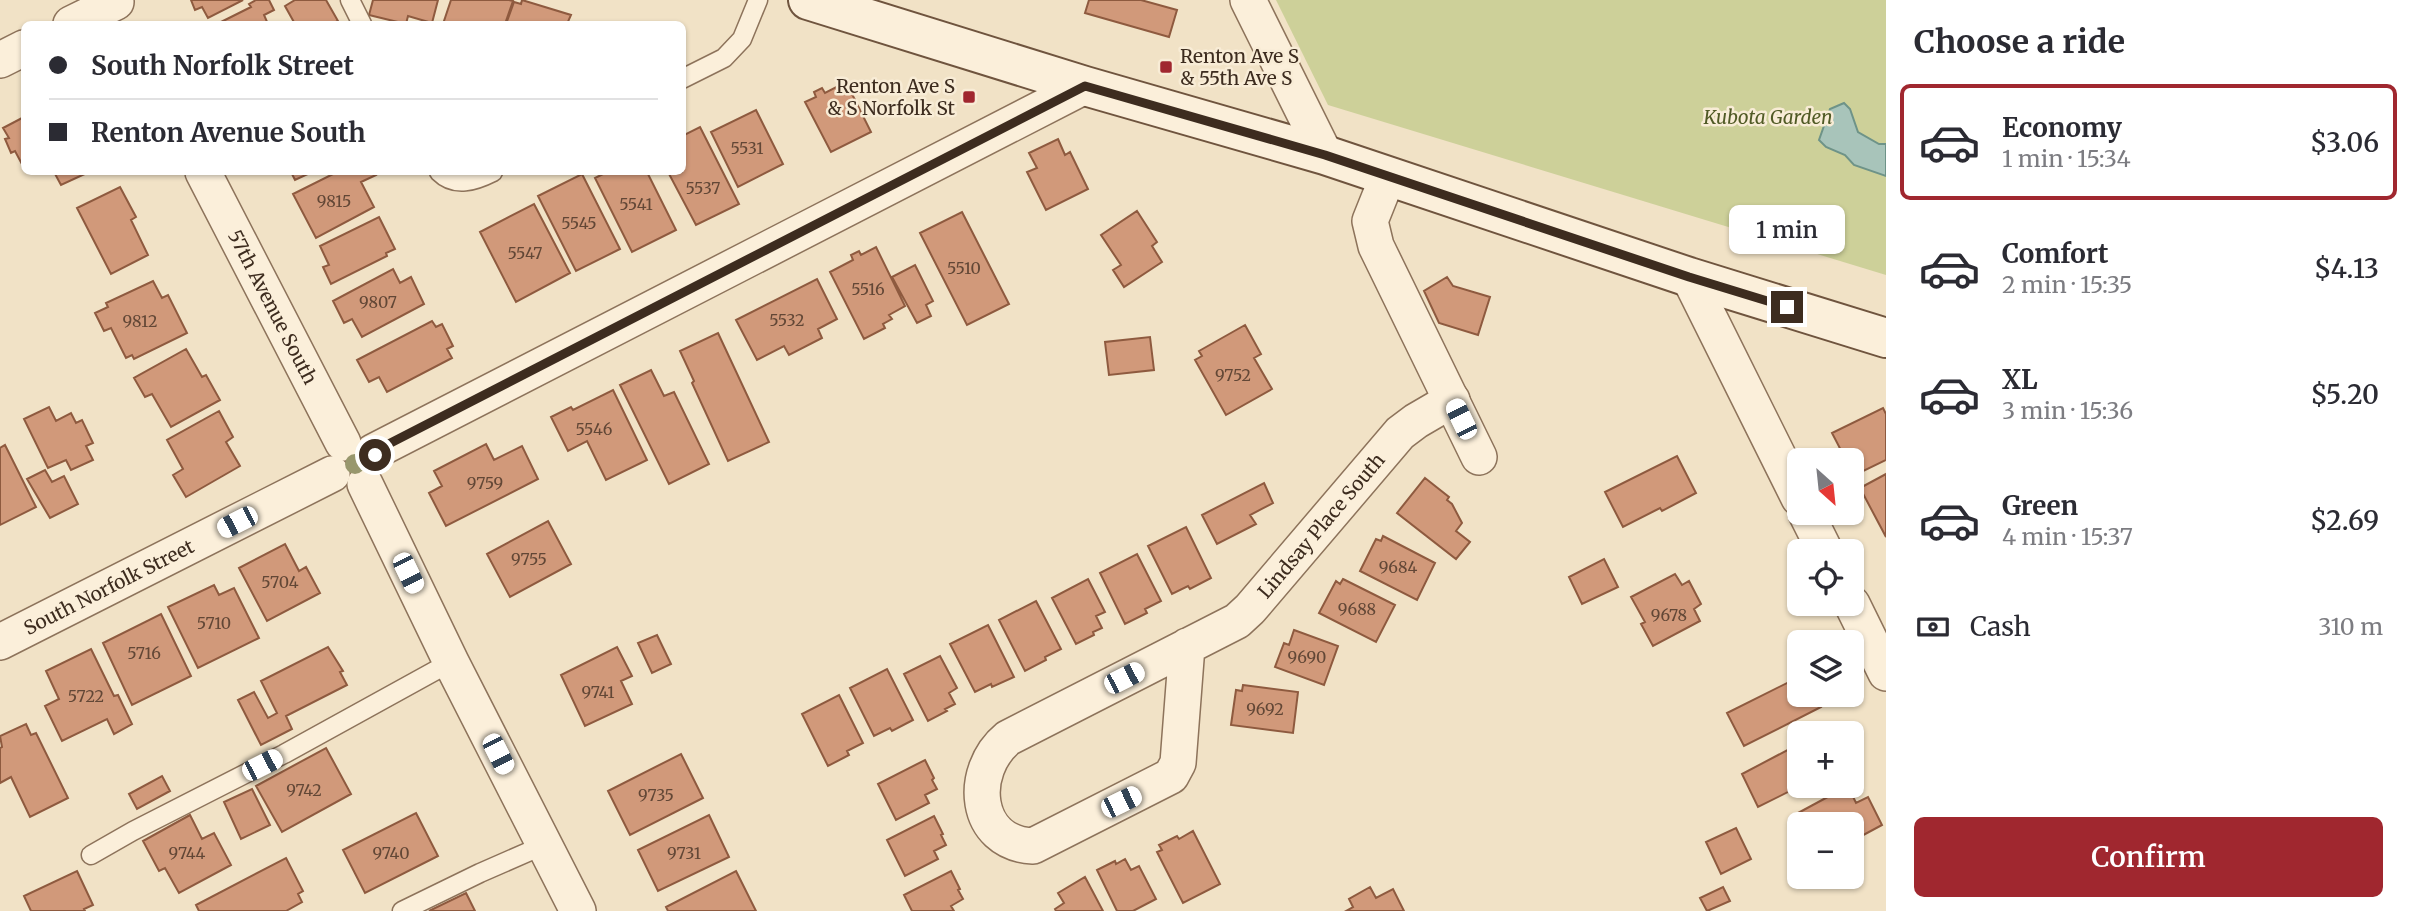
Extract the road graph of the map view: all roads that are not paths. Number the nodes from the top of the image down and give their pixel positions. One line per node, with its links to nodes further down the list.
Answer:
1 (350, 0): 7 (lane)
2 (758, 0): 10 (lane)
3 (808, 0): 11 (main road)
4 (1248, 0): 12 (street)
5 (119, 9): 6 (street)
6 (81, 21)
7 (360, 21)
8 (21, 50): 9 (street)
9 (0, 60)
10 (686, 77)
11 (1085, 86): 12 (main road); 21 (street, South Norfolk Street)
12 (1325, 155): 16 (main road)
13 (205, 175): 21 (street, 57th Avenue South)
14 (442, 175): 15 (lane)
15 (487, 175)
16 (1388, 176): 17 (main road); 19 (street)
17 (1689, 277): 18 (main road); 22 (street)
18 (1886, 338)
19 (1451, 400): 20 (street); 25 (street, Lindsay Place South)
20 (1479, 457)
21 (353, 463): 24 (street, South Norfolk Street); 26 (street, 57th Avenue South)
22 (1787, 474)
23 (1858, 616): 27 (street)
24 (0, 642)
25 (1187, 646): 25 (street, Lindsay Place South)
26 (451, 662): 28 (street, 57th Avenue South); 29 (lane)
27 (1886, 673)
28 (544, 845): 30 (lane); 31 (street, 57th Avenue South)
29 (91, 855)
30 (402, 911)
31 (578, 911)

